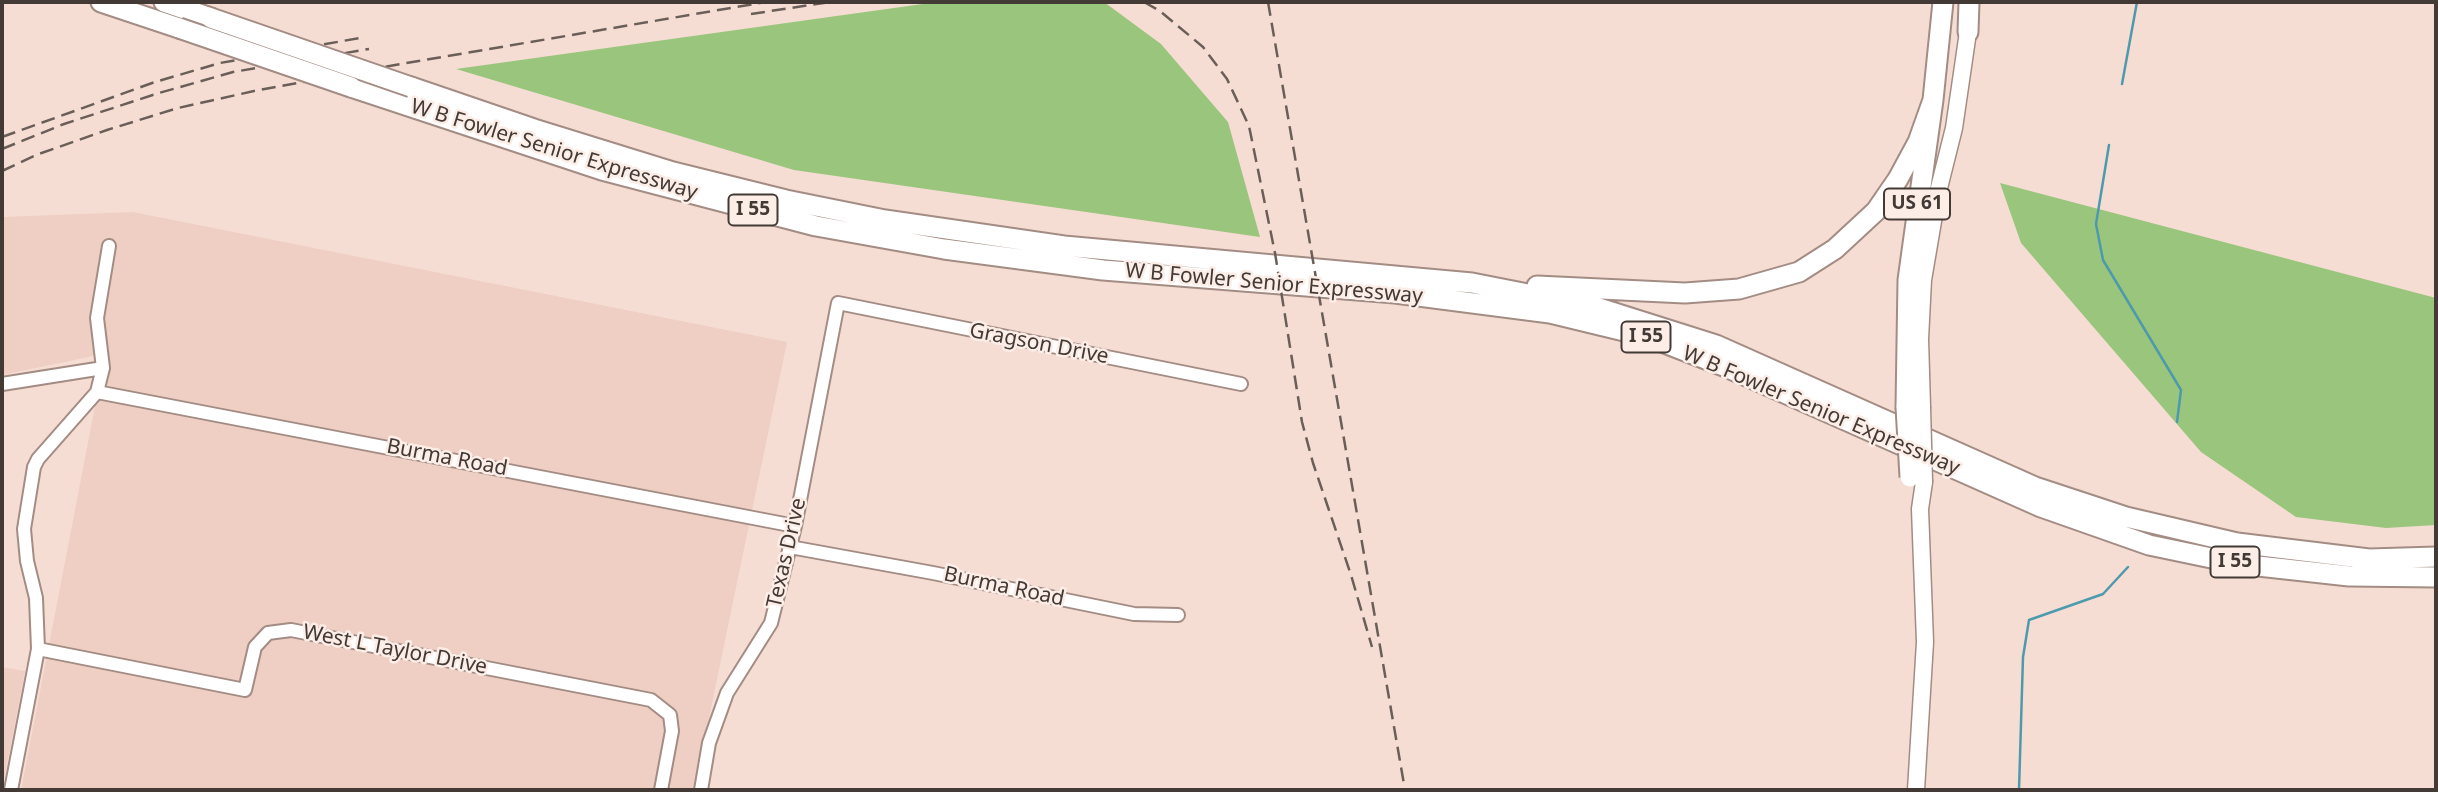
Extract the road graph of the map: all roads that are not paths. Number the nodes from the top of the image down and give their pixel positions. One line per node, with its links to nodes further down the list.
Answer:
1 (102, 2): 19 (highway, W B Fowler Senior Expressway / I 55, bridge)
2 (164, 2): 8 (highway, W B Fowler Senior Expressway / I 55, bridge)
3 (1943, 2): 6 (highway, US 61)
4 (1969, 2): 5 (highway, US 61)
5 (1968, 32): 14 (main road, US 61)
6 (1933, 100): 8 (highway); 14 (highway, US 61)
7 (109, 246): 10 (street)
8 (1472, 283): 18 (highway, W B Fowler Senior Expressway / I 55)
9 (838, 303): 12 (street, Gragson Drive); 16 (street, Texas Drive)
10 (103, 368): 11 (street); 13 (street)
11 (2, 384)
12 (1241, 384)
13 (97, 392): 16 (street, Burma Road); 21 (street)
14 (1914, 407): 15 (highway, US 61, bridge)
15 (1917, 479): 25 (main road, US 61)
16 (795, 526): 17 (street, Texas Drive)
17 (790, 547): 20 (street, Burma Road); 24 (street, Texas Drive)
18 (2436, 557)
19 (2436, 577)
20 (1178, 615)
21 (38, 649): 22 (street); 23 (street, West L Taylor Drive)
22 (11, 790)
23 (661, 790)
24 (701, 790)
25 (1916, 790)

